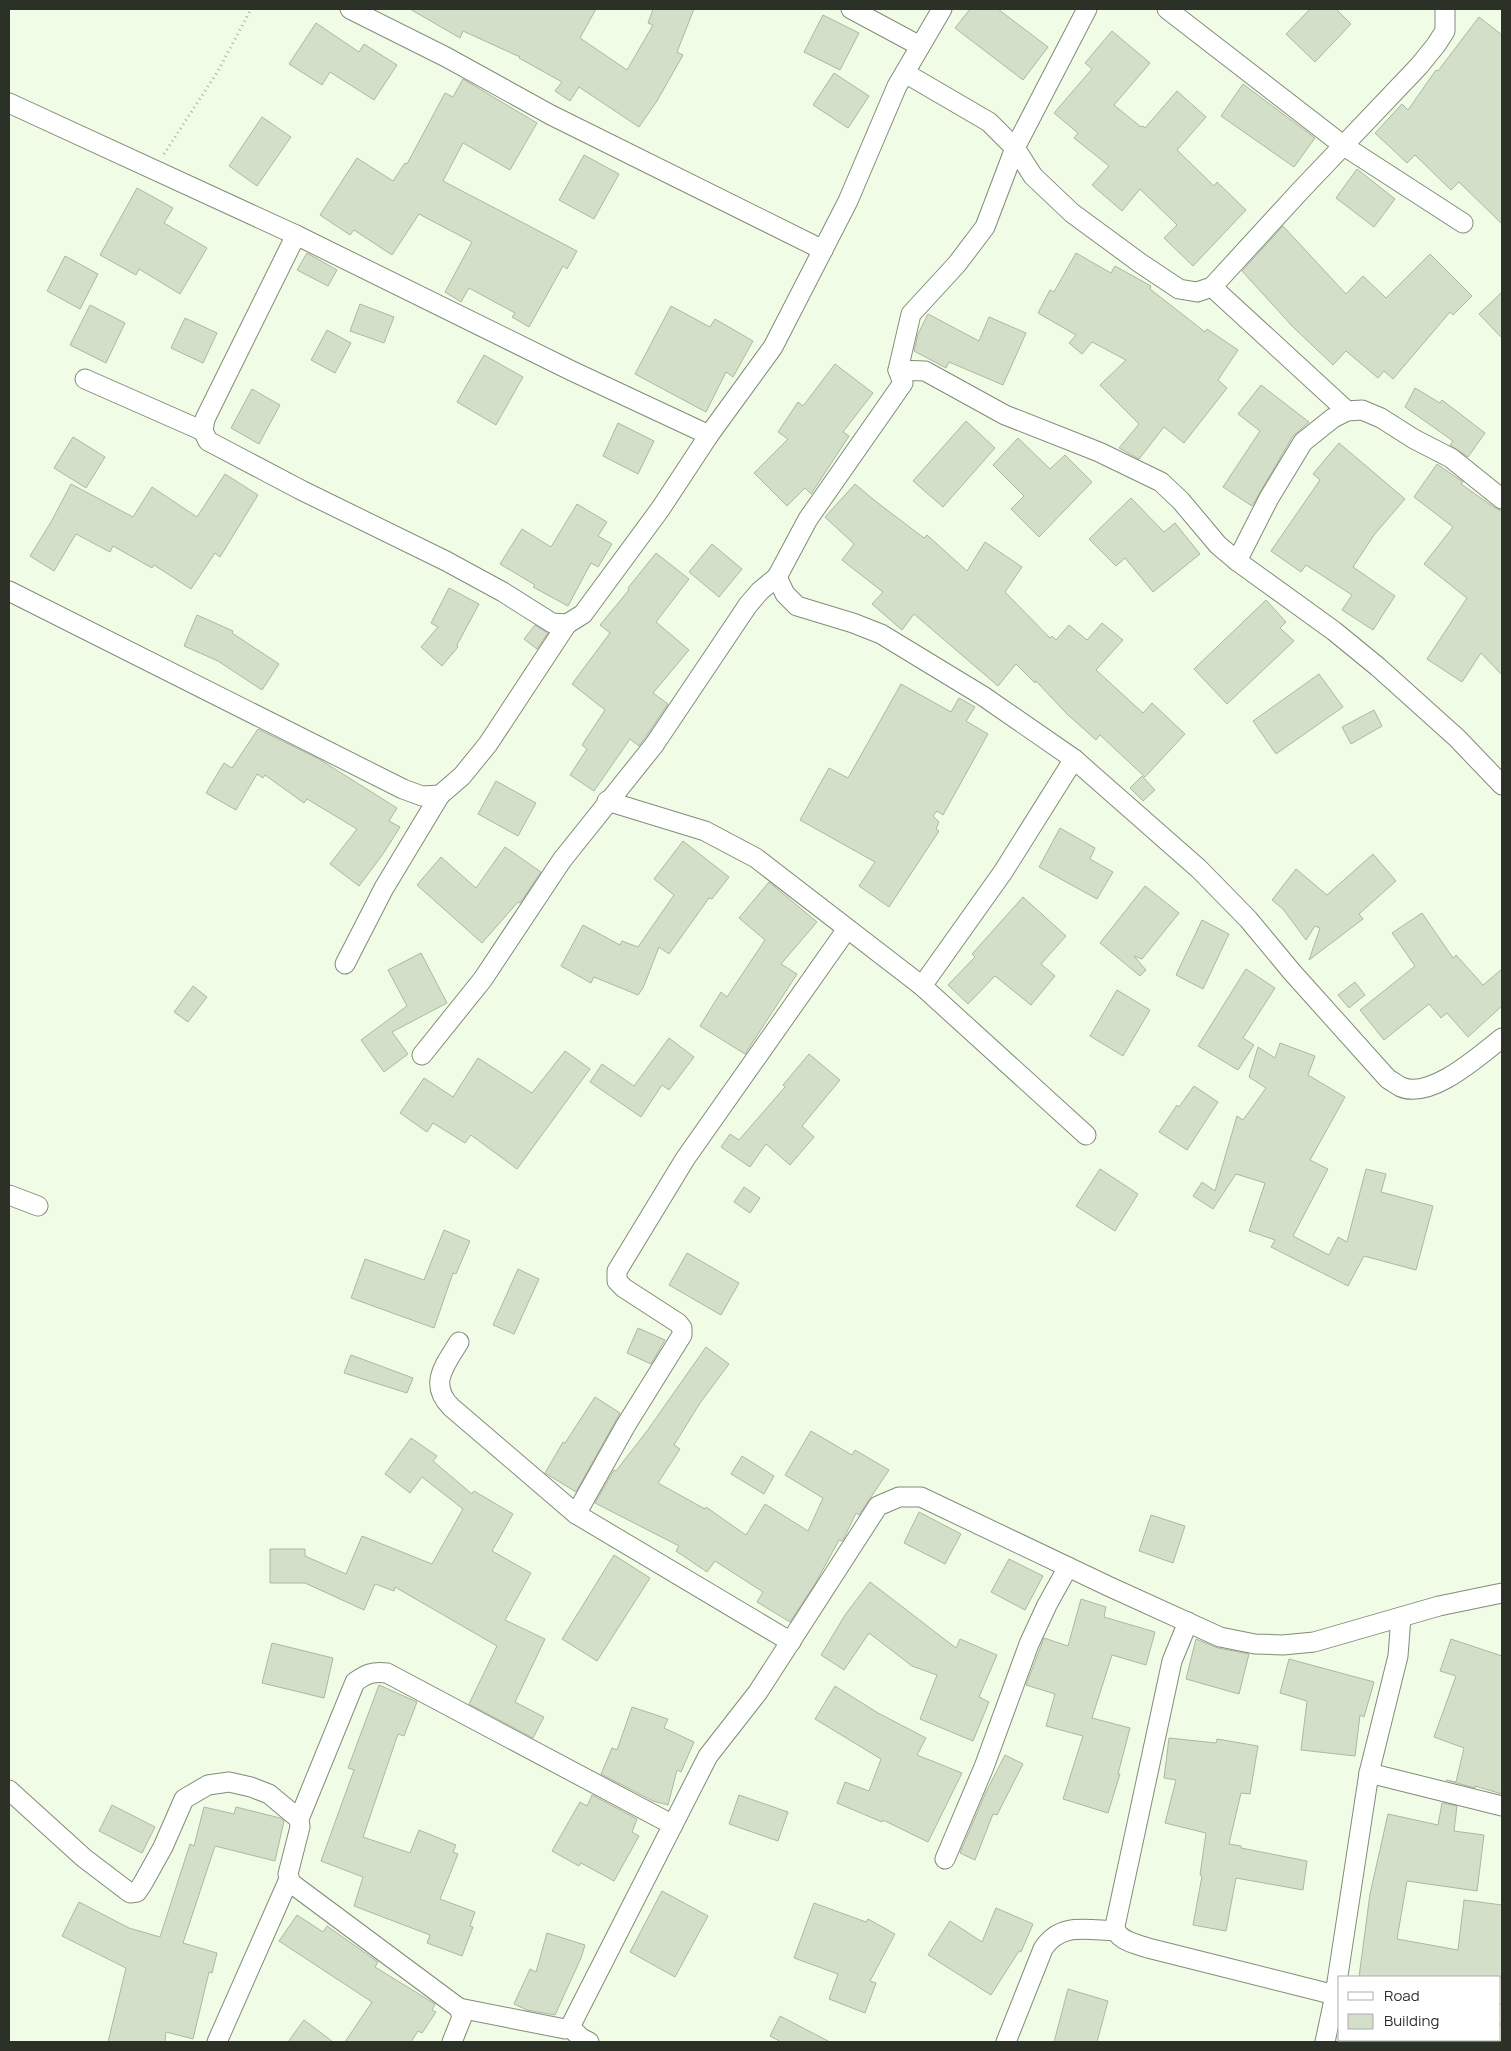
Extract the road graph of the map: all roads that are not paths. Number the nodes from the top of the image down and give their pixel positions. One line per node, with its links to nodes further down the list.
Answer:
1 (350, 9): 14 (street)
2 (852, 9): 7 (street)
3 (942, 9): 7 (street)
4 (1088, 9): 11 (street)
5 (1167, 9): 10 (street)
6 (1445, 9): 10 (street)
7 (920, 46): 8 (street)
8 (905, 73): 11 (street); 14 (street)
9 (9, 103): 13 (street)
10 (1344, 146): 12 (street); 15 (street)
11 (1016, 148): 15 (street); 16 (street)
12 (1463, 223)
13 (296, 236): 19 (street); 20 (street)
14 (823, 250): 20 (street)
15 (1212, 287): 18 (street)
16 (898, 370): 22 (street); 23 (street)
17 (85, 379): 19 (street)
18 (1347, 411): 21 (street); 22 (street)
19 (202, 431): 25 (street)
20 (709, 435): 25 (street)
21 (1502, 499)
22 (1237, 561): 27 (street)
23 (777, 577): 26 (street); 29 (street)
24 (9, 592): 28 (street)
25 (567, 624): 28 (street)
26 (1074, 759): 32 (street); 33 (street)
27 (1502, 785)
28 (440, 796): 31 (street)
29 (607, 801): 30 (street); 34 (street)
30 (847, 929): 32 (street); 39 (street)
31 (345, 964)
32 (922, 986): 35 (street)
33 (1502, 1038)
34 (422, 1055)
35 (1086, 1135)
36 (9, 1195): 37 (street)
37 (38, 1206)
38 (459, 1342): 39 (street)
39 (576, 1514): 44 (street)
40 (1068, 1567): 43 (street); 44 (street); 50 (street)
41 (1502, 1593): 42 (street)
42 (1401, 1617): 43 (street); 45 (street)
43 (1188, 1622): 52 (street)
44 (792, 1642): 49 (street)
45 (1369, 1774): 47 (street); 53 (street)
46 (9, 1790): 48 (street)
47 (1502, 1806)
48 (299, 1819): 49 (street); 51 (street)
49 (673, 1825): 56 (street)
50 (945, 1859)
51 (289, 1879): 55 (street); 57 (street)
52 (1115, 1931): 54 (street); 60 (street)
53 (1341, 1976)
54 (1338, 1994): 61 (street)
55 (459, 2008): 56 (street); 58 (street)
56 (570, 2027): 59 (street)
57 (216, 2042)
58 (452, 2042)
59 (589, 2042)
60 (1006, 2042)
61 (1325, 2042)

